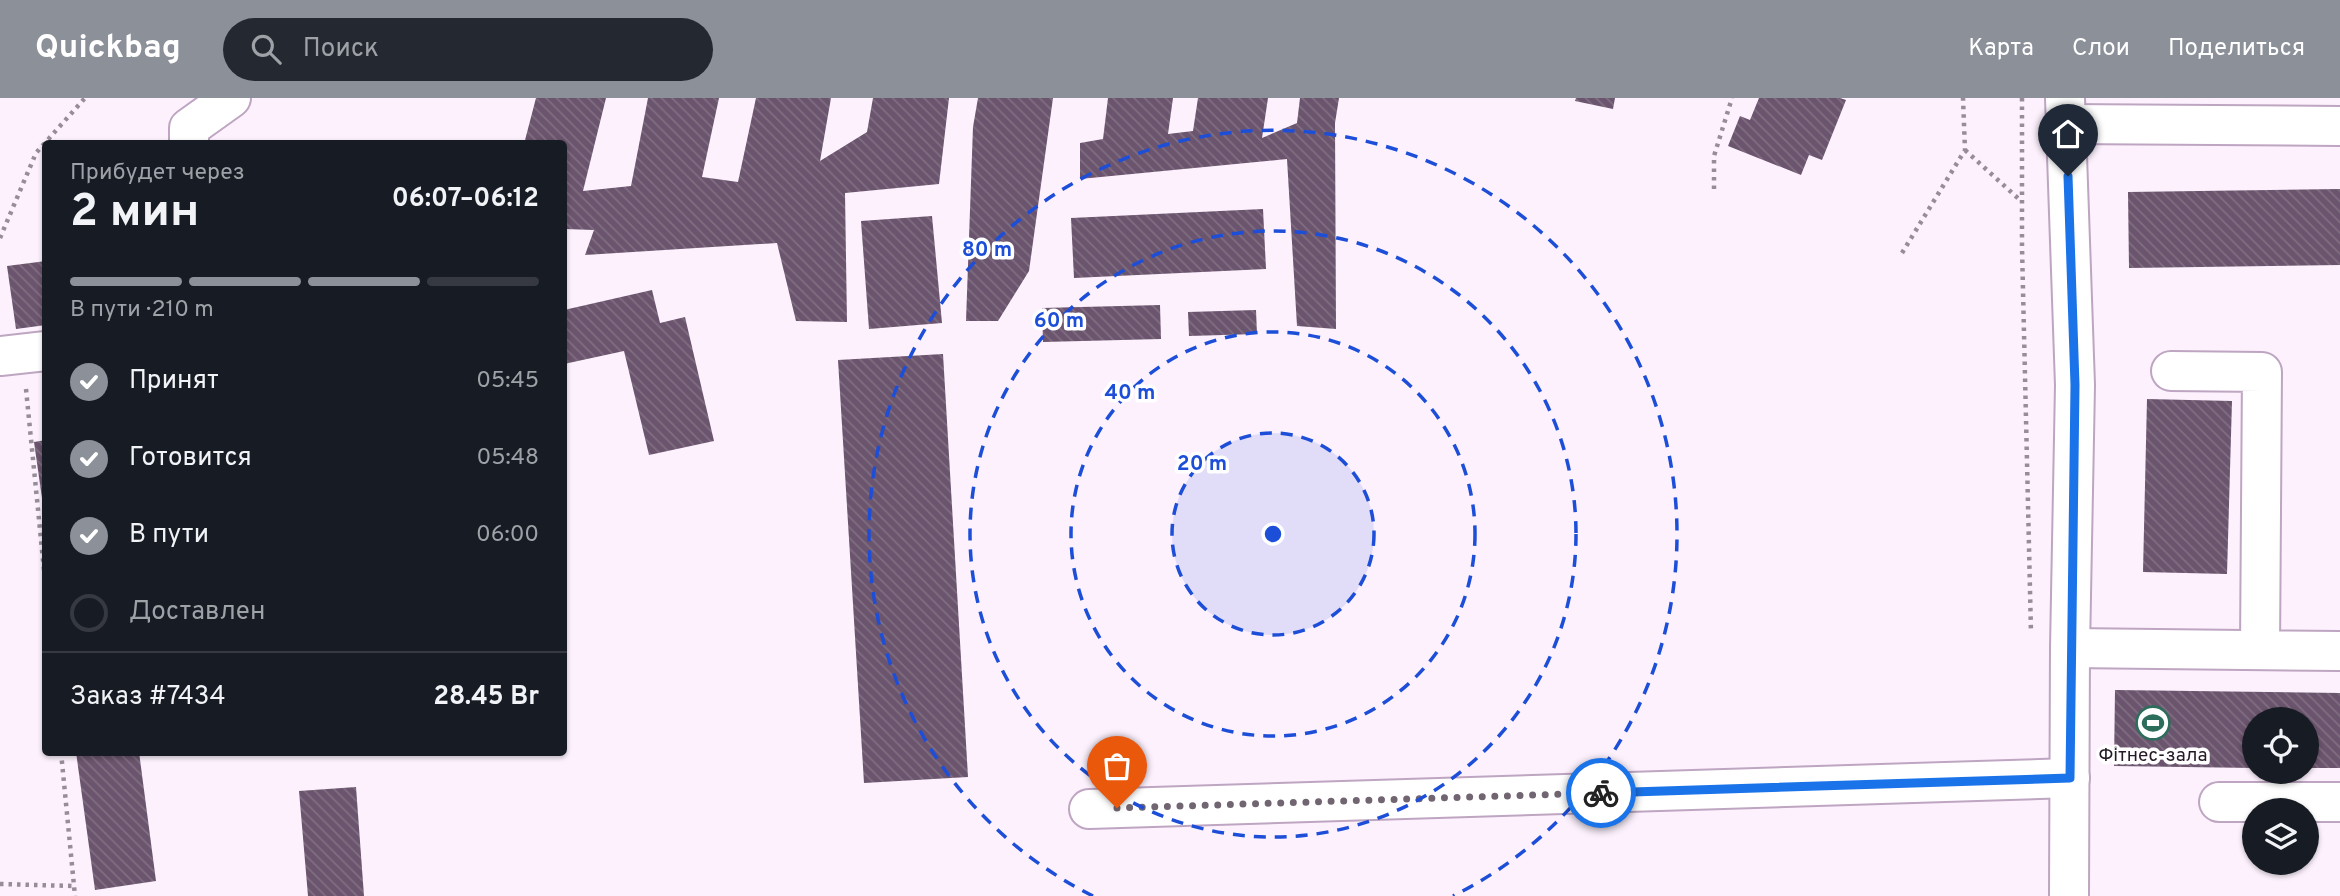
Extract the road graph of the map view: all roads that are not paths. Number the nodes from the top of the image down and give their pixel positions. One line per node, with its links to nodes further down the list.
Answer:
1 (231, 98): 3 (main road)
2 (2066, 111): 4 (main road); 6 (main road)
3 (188, 123)
4 (2340, 126)
5 (2171, 371): 7 (main road)
6 (2070, 648): 7 (main road); 9 (main road)
7 (2260, 650): 8 (main road)
8 (2340, 651)
9 (2070, 778): 12 (main road); 13 (main road)
10 (2219, 802): 11 (main road)
11 (2340, 802)
12 (1089, 809)
13 (2069, 896)

